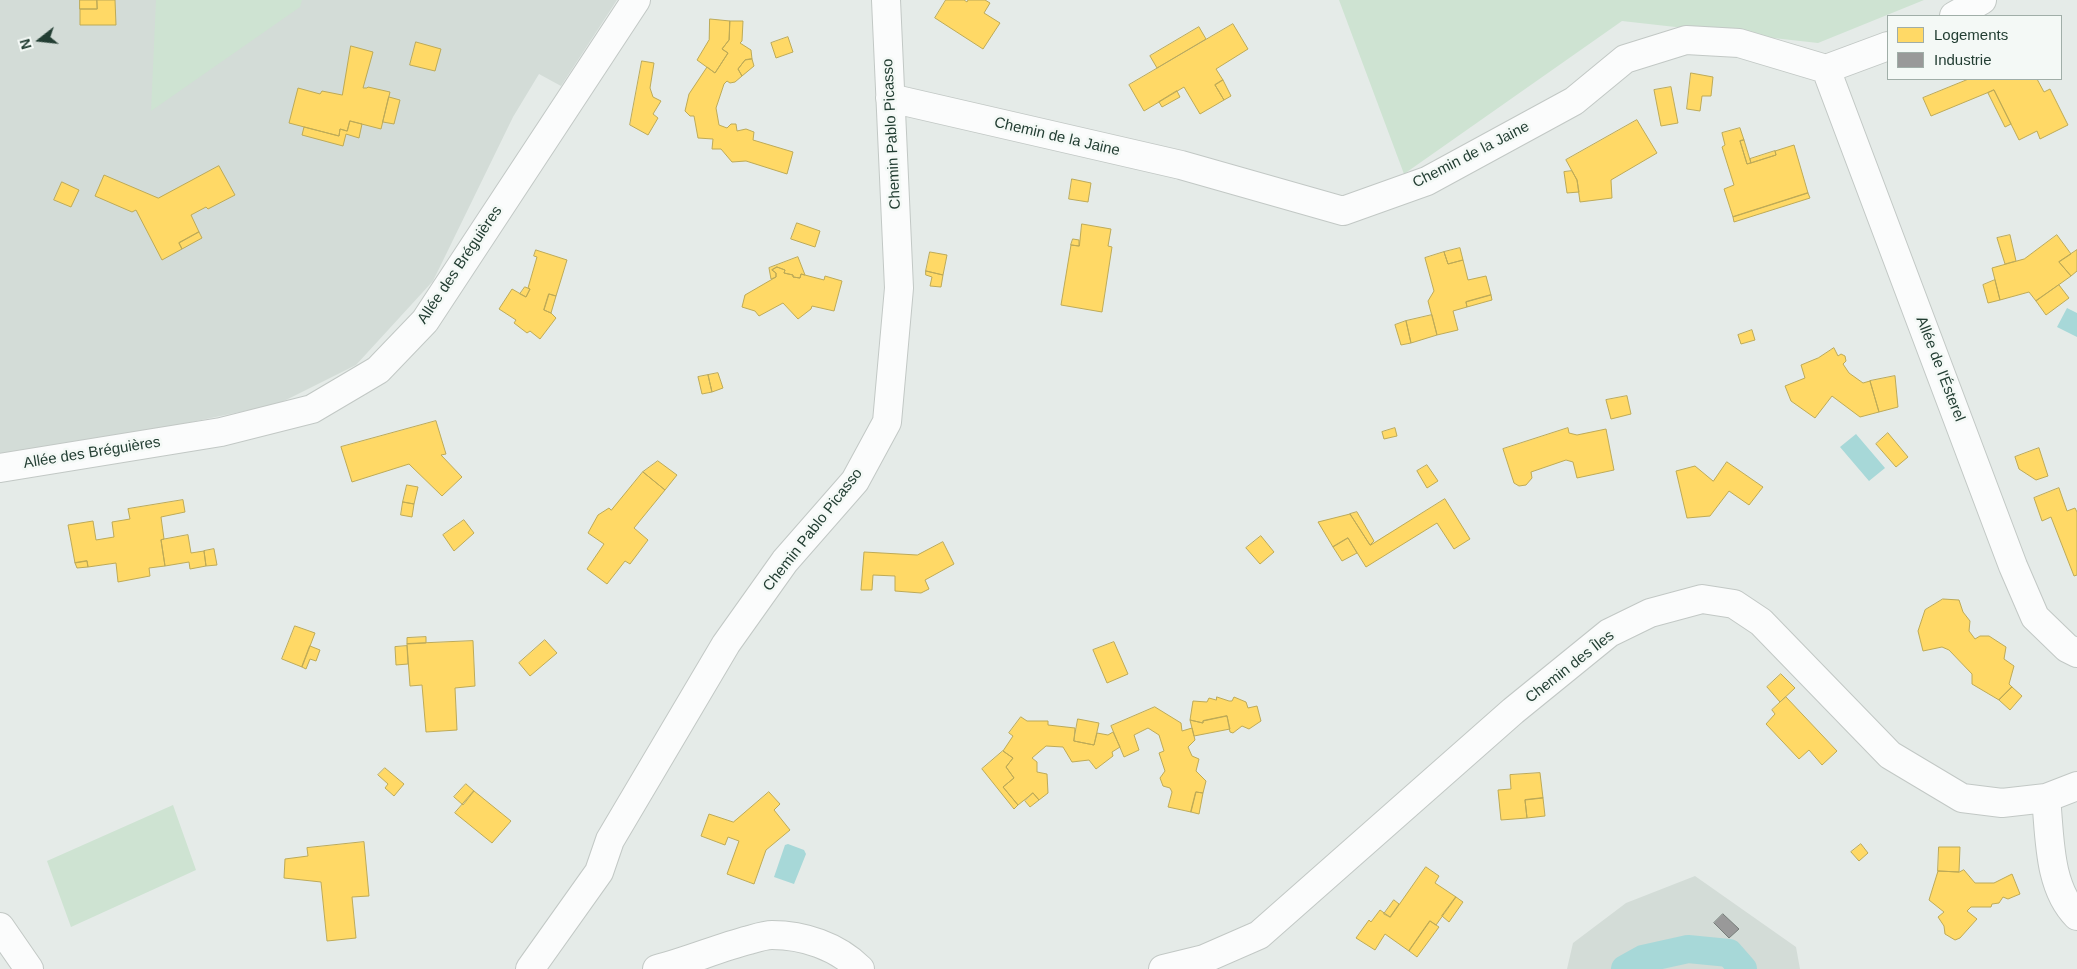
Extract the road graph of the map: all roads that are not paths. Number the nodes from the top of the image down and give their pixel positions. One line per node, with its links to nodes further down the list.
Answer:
1 (636, 0): 8 (street, Allée des Bréguières)
2 (886, 0): 7 (street, Chemin Pablo Picasso)
3 (1982, 0): 4 (street)
4 (1956, 15)
5 (1887, 46): 6 (street)
6 (1826, 69): 7 (street, Chemin de la Jaine); 9 (street, Allée de l'Ésterel)
7 (890, 98): 15 (street, Chemin Pablo Picasso)
8 (0, 468)
9 (2077, 653)
10 (2077, 786): 11 (street, Chemin des Îles)
11 (2046, 798): 12 (street); 18 (street, Chemin des Îles)
12 (2077, 916)
13 (0, 926): 14 (street)
14 (29, 969)
15 (530, 969)
16 (657, 969): 17 (street)
17 (860, 969)
18 (1163, 969)

